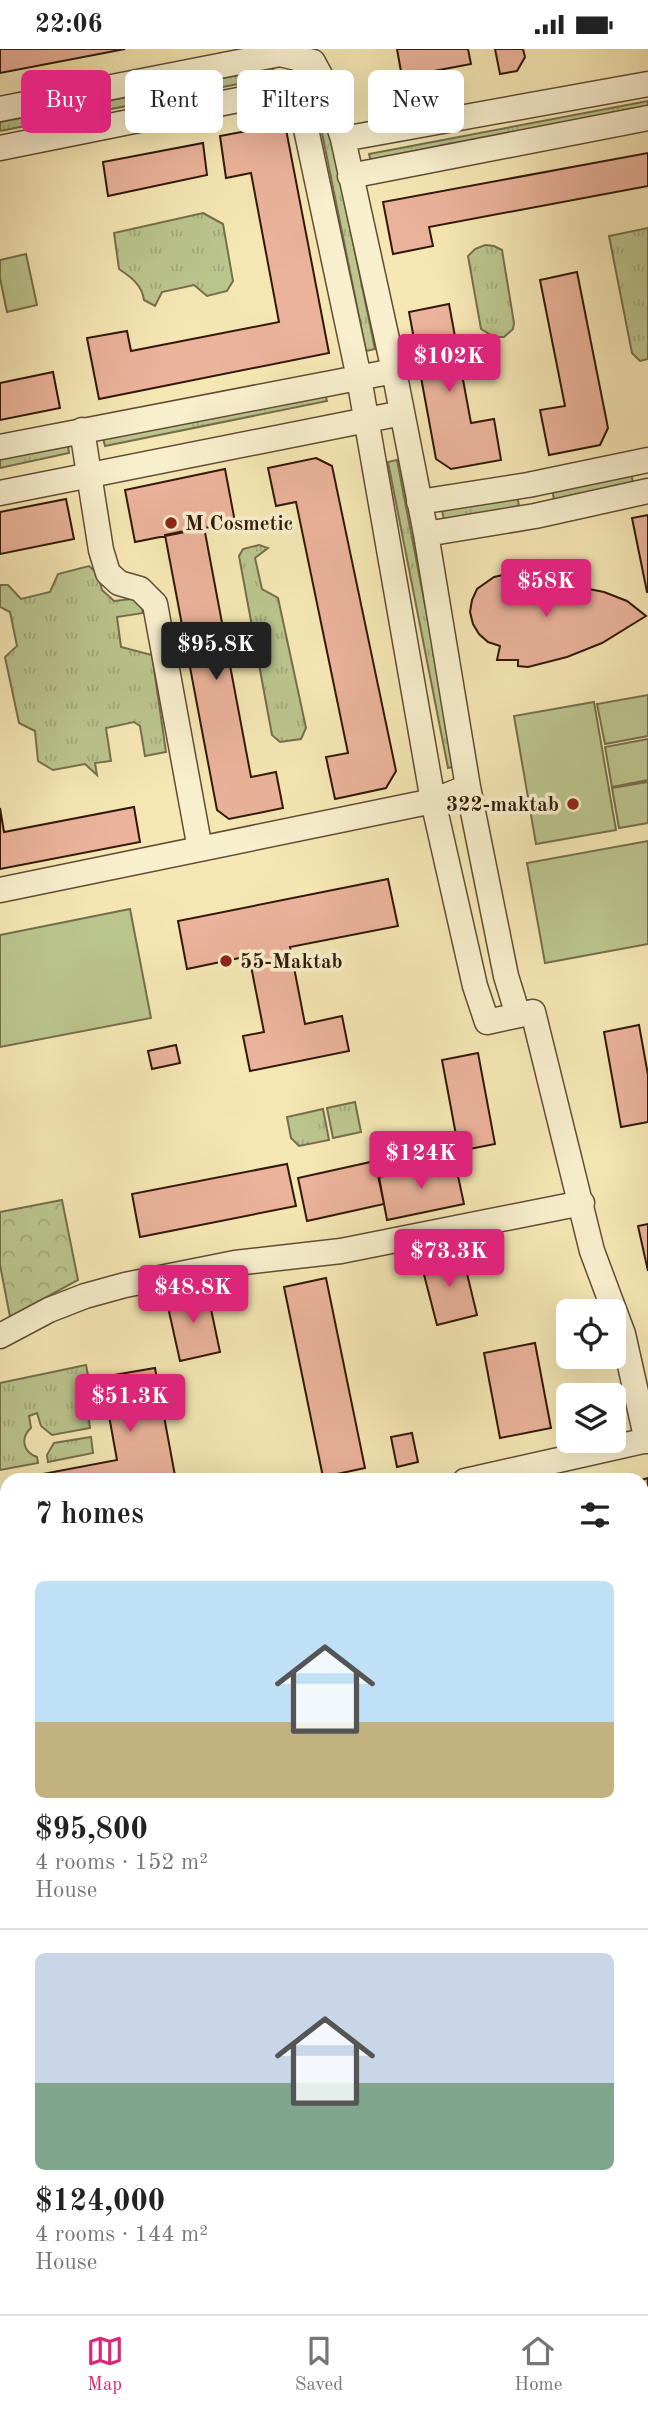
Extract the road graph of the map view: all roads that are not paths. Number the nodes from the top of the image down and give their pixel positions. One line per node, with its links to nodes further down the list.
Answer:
1 (313, 62): 2 (street); 5 (street); 8 (street)
2 (308, 70)
3 (648, 84): 8 (street)
4 (237, 100): 9 (street)
5 (0, 109)
6 (648, 118): 10 (street)
7 (307, 133): 12 (street)
8 (343, 139): 10 (street)
9 (0, 148)
10 (350, 176): 11 (street)
11 (394, 372): 12 (street); 13 (street)
12 (359, 378): 14 (street); 15 (street)
13 (402, 413): 14 (street); 22 (street)
14 (367, 420): 18 (street); 26 (street)
15 (82, 430): 16 (street); 18 (street)
16 (0, 447)
17 (648, 460): 19 (street)
18 (89, 476): 21 (street); 27 (street)
19 (528, 485): 22 (street); 23 (street)
20 (648, 492): 23 (street)
21 (0, 493)
22 (419, 502): 24 (street)
23 (535, 516): 24 (street)
24 (426, 534): 25 (street)
25 (468, 787): 26 (street); 29 (street)
26 (433, 801): 27 (street); 29 (street)
27 (200, 849): 28 (street)
28 (0, 890)
29 (517, 1015): 30 (street)
30 (582, 1203): 31 (street); 32 (street)
31 (0, 1336)
32 (648, 1441): 33 (street)
33 (502, 1473)

